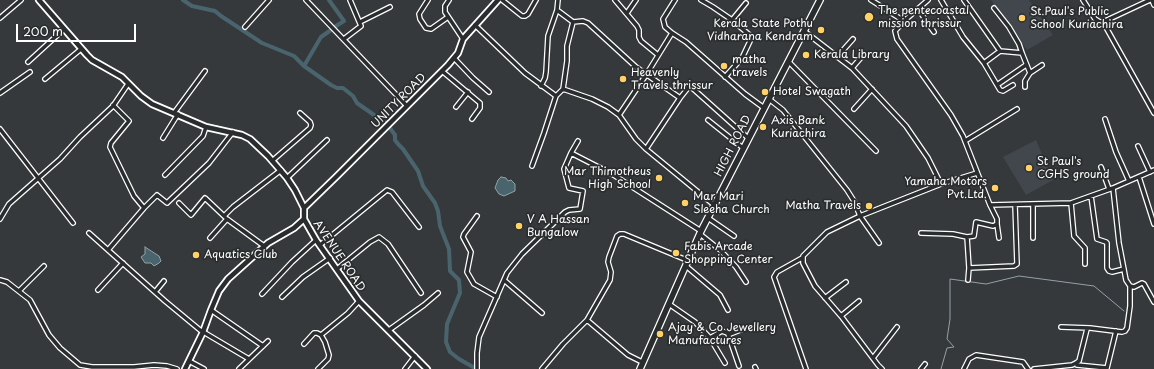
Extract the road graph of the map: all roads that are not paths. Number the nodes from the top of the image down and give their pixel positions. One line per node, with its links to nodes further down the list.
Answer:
1 (20, 0): 33 (street)
2 (39, 0): 41 (street, AVENUE ROAD)
3 (269, 0): 40 (street)
4 (306, 0): 45 (street)
5 (350, 0): 36 (street)
6 (428, 0): 32 (street)
7 (449, 0): 32 (street)
8 (498, 0): 39 (street, UNITY ROAD)
9 (502, 0): 10 (street)
10 (536, 0)
11 (558, 0): 30 (street)
12 (615, 0): 31 (street)
13 (636, 0): 31 (street)
14 (675, 0): 44 (street)
15 (701, 0): 34 (street)
16 (820, 0): 42 (main road, HIGH ROAD)
17 (928, 0): 29 (street)
18 (941, 0): 57 (street)
19 (964, 0): 49 (street)
20 (1083, 0): 38 (street)
21 (1136, 0): 25 (street)
22 (1151, 0): 25 (street); 26 (street)
23 (874, 1): 35 (street)
24 (746, 3): 34 (street)
25 (1139, 5): 38 (street)
26 (1154, 5)
27 (390, 7): 36 (street)
28 (994, 8): 50 (street)
29 (918, 9): 35 (street); 43 (street)
30 (557, 10): 37 (street); 71 (street)
31 (627, 13): 51 (street)
32 (448, 17): 46 (street)
33 (0, 18)
34 (732, 20): 66 (street)
35 (904, 21): 102 (street)
36 (360, 22): 45 (street)
37 (573, 22): 65 (street); 73 (street)
38 (1103, 22): 86 (street)
39 (475, 25): 46 (street, UNITY ROAD); 71 (street)
40 (245, 27)
41 (64, 29): 48 (street, AVENUE ROAD); 56 (street)
42 (804, 31): 53 (street); 55 (main road, HIGH ROAD)
43 (934, 32)
44 (672, 34): 51 (street); 66 (street)
45 (344, 39): 82 (street)
46 (463, 39): 54 (street, UNITY ROAD)
47 (853, 39): 53 (street)
48 (81, 49): 67 (street); 68 (street, AVENUE ROAD)
49 (1000, 51): 50 (street); 57 (street)
50 (1022, 53): 58 (street)
51 (658, 54): 65 (street)
52 (864, 54): 60 (street)
53 (837, 57): 60 (street)
54 (454, 58): 62 (street, UNITY ROAD); 76 (street)
55 (788, 61): 80 (main road, HIGH ROAD); 106 (street)
56 (28, 62)
57 (984, 63): 69 (street)
58 (1026, 65): 64 (street); 69 (street)
59 (1042, 65): 64 (street)
60 (852, 68): 74 (street)
61 (205, 70): 90 (street)
62 (442, 71): 75 (street); 82 (street, UNITY ROAD)
63 (30, 72): 77 (street)
64 (1030, 73): 72 (street)
65 (646, 75): 79 (street); 91 (street)
66 (725, 77): 84 (street)
67 (45, 79)
68 (128, 84): 81 (street); 90 (street, AVENUE ROAD)
69 (997, 85): 70 (street)
70 (1013, 85)
71 (541, 86): 78 (street)
72 (1025, 87)
73 (563, 89): 78 (street); 91 (street)
74 (872, 89): 87 (street); 119 (street)
75 (468, 92): 83 (street); 93 (street)
76 (489, 92)
77 (0, 93)
78 (556, 96): 109 (street)
79 (680, 98): 99 (street); 105 (street)
80 (769, 99): 84 (main road, HIGH ROAD); 131 (street)
81 (113, 105): 117 (street); 128 (street)
82 (406, 106): 129 (street, UNITY ROAD)
83 (456, 107)
84 (764, 108): 99 (main road, HIGH ROAD)
85 (1017, 108): 102 (street)
86 (1153, 108): 89 (street)
87 (854, 109)
88 (300, 113): 108 (street)
89 (1154, 113)
90 (176, 114): 95 (street, AVENUE ROAD); 98 (street)
91 (619, 115): 105 (street)
92 (1105, 118): 118 (street)
93 (472, 119)
94 (708, 120): 104 (street)
95 (206, 127): 97 (street, AVENUE ROAD); 114 (street)
96 (1, 131): 117 (street)
97 (233, 132): 108 (street, AVENUE ROAD); 128 (street)
98 (163, 138)
99 (748, 138): 104 (main road, HIGH ROAD)
100 (327, 140): 116 (street)
101 (578, 140): 107 (street)
102 (965, 141): 113 (street)
103 (1138, 146): 112 (street)
104 (743, 148): 125 (main road, HIGH ROAD)
105 (646, 149): 125 (street)
106 (876, 151)
107 (571, 153): 140 (street); 163 (street)
108 (272, 161): 111 (street, AVENUE ROAD)
109 (532, 166)
110 (1101, 167): 120 (street)
111 (281, 170): 116 (street, AVENUE ROAD); 132 (street)
112 (1152, 171): 115 (street)
113 (977, 174): 119 (street); 126 (street)
114 (165, 176)
115 (1139, 177): 118 (street); 138 (street)
116 (287, 178): 129 (street, AVENUE ROAD)
117 (38, 179): 134 (street); 136 (street)
118 (1129, 181): 120 (street)
119 (941, 184): 131 (street)
120 (1111, 188): 121 (street); 161 (street)
121 (1091, 196): 123 (street); 161 (street)
122 (179, 203): 132 (street)
123 (1071, 203): 124 (street); 157 (street)
124 (1032, 204): 127 (street); 147 (street)
125 (714, 205): 133 (main road, HIGH ROAD)
126 (990, 205): 127 (street); 137 (street)
127 (1014, 205): 159 (street)
128 (144, 208): 152 (street)
129 (304, 208): 135 (street, AVENUE ROAD)
130 (477, 216): 176 (street)
131 (860, 216): 149 (street); 154 (street)
132 (226, 217): 145 (street); 151 (street)
133 (708, 218): 140 (main road, HIGH ROAD); 143 (street)
134 (0, 219)
135 (304, 219): 148 (street, AVENUE ROAD); 151 (street)
136 (73, 223)
137 (997, 224): 144 (street); 146 (street)
138 (1154, 224)
139 (419, 227): 150 (street)
140 (701, 232): 156 (main road, HIGH ROAD); 166 (street)
141 (88, 233): 152 (street)
142 (921, 233): 144 (street)
143 (734, 236)
144 (967, 237): 159 (street)
145 (210, 238)
146 (999, 238)
147 (1033, 238)
148 (316, 240): 150 (street, AVENUE ROAD); 174 (street)
149 (879, 243)
150 (320, 245): 153 (street, AVENUE ROAD)
151 (264, 246): 182 (street)
152 (108, 250): 155 (street)
153 (330, 258): 160 (street, AVENUE ROAD); 175 (street)
154 (802, 258): 177 (street); 219 (street)
155 (123, 263): 169 (street); 171 (street)
156 (687, 263): 181 (main road, HIGH ROAD); 183 (street); 186 (street)
157 (1085, 264)
158 (44, 266): 170 (street)
159 (969, 268): 164 (street)
160 (337, 269): 172 (street); 178 (street, AVENUE ROAD)
161 (1124, 269): 168 (street)
162 (0, 280): 170 (street)
163 (504, 280): 176 (street); 184 (street)
164 (968, 280)
165 (164, 281): 171 (street)
166 (746, 282)
167 (846, 282): 177 (street)
168 (1130, 286): 180 (street); 192 (street)
169 (98, 290)
170 (19, 292): 209 (street)
171 (155, 292): 193 (street)
172 (421, 293)
173 (438, 293): 191 (street)
174 (262, 294)
175 (282, 297)
176 (497, 297): 216 (street)
177 (825, 298): 185 (street)
178 (359, 301): 191 (street, AVENUE ROAD); 195 (street)
179 (859, 301): 185 (street)
180 (1154, 302)
181 (669, 304): 196 (street); 204 (main road, HIGH ROAD)
182 (211, 310): 193 (street); 199 (street)
183 (728, 310)
184 (542, 313)
185 (841, 316): 201 (street)
186 (587, 320): 204 (street); 217 (street)
187 (748, 327): 194 (street)
188 (897, 327): 201 (street)
189 (1061, 327): 190 (street)
190 (1087, 328): 192 (street); 224 (street)
191 (389, 330): 200 (street, AVENUE ROAD)
192 (1116, 331): 208 (street)
193 (204, 332): 202 (street); 203 (street)
194 (728, 334): 196 (street); 207 (street)
195 (321, 336): 198 (street); 213 (street)
196 (710, 338): 205 (street)
197 (268, 341): 199 (street)
198 (304, 344)
199 (263, 346): 202 (street)
200 (415, 356): 214 (street); 215 (street, AVENUE ROAD)
201 (873, 358): 220 (street)
202 (249, 359): 212 (street)
203 (189, 362): 210 (street); 211 (street)
204 (642, 362): 218 (main road, HIGH ROAD)
205 (725, 363)
206 (925, 364): 221 (street)
207 (739, 366)
208 (1077, 366)
209 (177, 369)
210 (185, 369)
211 (204, 369)
212 (240, 369)
213 (318, 369)
214 (405, 369)
215 (427, 369)
216 (477, 369)
217 (542, 369)
218 (640, 369)
219 (806, 369)
220 (882, 369)
221 (921, 369)
222 (964, 369): 223 (street)
223 (1028, 369)
224 (1034, 369)

